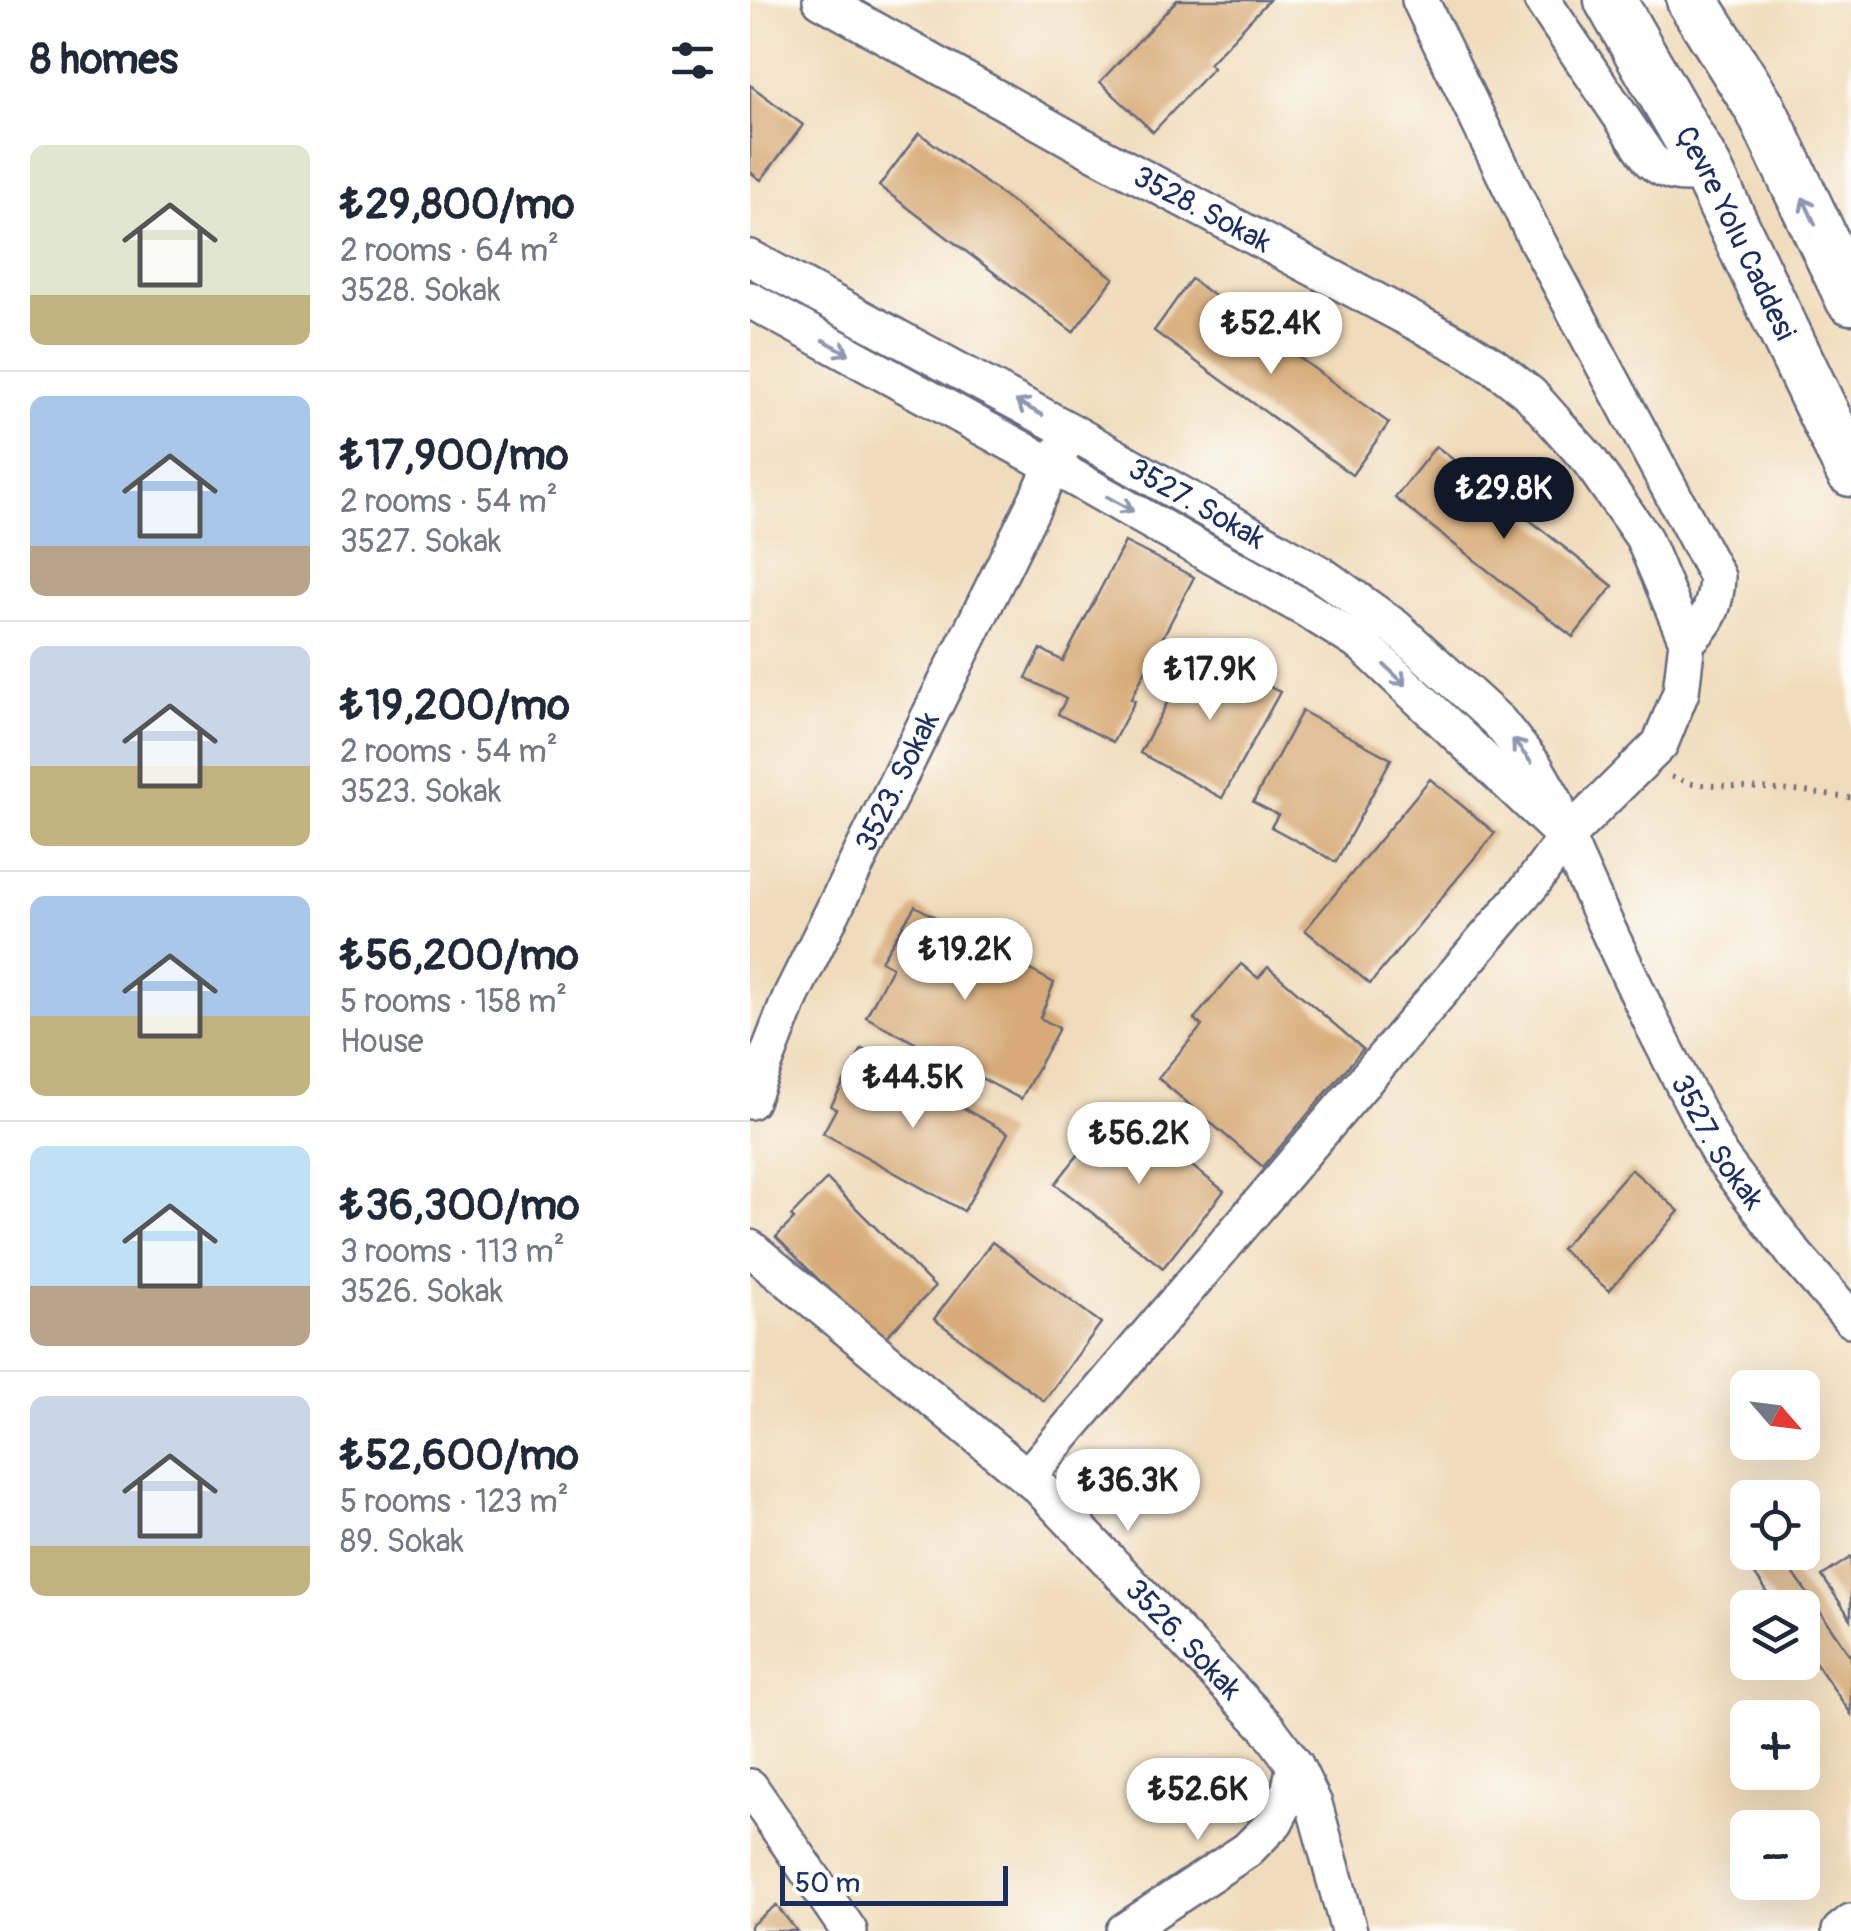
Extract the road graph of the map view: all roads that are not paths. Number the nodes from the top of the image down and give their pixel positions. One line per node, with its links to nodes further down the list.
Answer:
1 (821, 0): 16 (street, 3528. Sokak)
2 (1420, 0): 16 (street)
3 (1542, 0): 9 (street)
4 (1584, 0): 9 (highway)
5 (1610, 0): 9 (highway, Çevre Yolu Caddesi)
6 (1692, 0): 8 (highway)
7 (1713, 0): 8 (highway)
8 (1760, 108): 11 (highway, one-way to 8)
9 (1706, 170): 15 (highway, Çevre Yolu Caddesi)
10 (750, 258): 13 (street, 3527. Sokak, one-way to 10)
11 (1851, 299)
12 (750, 300): 14 (street, 3527. Sokak, one-way to 14)
13 (1072, 432): 14 (street, 3523. Sokak); 17 (street, 3527. Sokak, one-way to 13)
14 (1053, 466): 17 (street, 3527. Sokak, one-way to 17); 18 (street, 3523. Sokak)
15 (1851, 472)
16 (1688, 641): 17 (street)
17 (1566, 837): 20 (street, 3527. Sokak); 21 (street)
18 (750, 1101)
19 (750, 1248): 21 (street, 3526. Sokak)
20 (1851, 1319)
21 (1027, 1476): 22 (street, 3526. Sokak)
22 (1294, 1766): 26 (street); 27 (street, 3526. Sokak)
23 (750, 1787): 25 (street)
24 (1851, 1922): 28 (street)
25 (850, 1931)
26 (1124, 1931)
27 (1348, 1931)
28 (1840, 1931)

